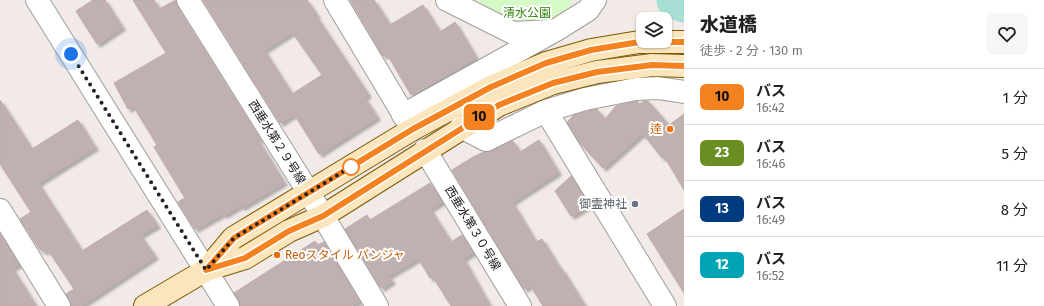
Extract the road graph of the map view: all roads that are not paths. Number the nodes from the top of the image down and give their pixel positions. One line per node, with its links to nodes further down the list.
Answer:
1 (37, 0): 17 (street)
2 (188, 0): 14 (street, 西垂水第２９号線)
3 (335, 0): 11 (street)
4 (447, 0): 6 (street)
5 (592, 5): 6 (street)
6 (556, 30): 11 (street)
7 (684, 42): 11 (main road)
8 (684, 66): 12 (main road)
9 (684, 92): 10 (street)
10 (546, 111): 12 (street); 23 (street)
11 (408, 122): 14 (main road)
12 (461, 128): 13 (main road)
13 (425, 150): 16 (main road); 22 (street, 西垂水第３０号線)
14 (309, 193): 16 (street, 西垂水第２９号線); 17 (main road)
15 (0, 210): 18 (street)
16 (323, 216): 17 (main road); 21 (street, 西垂水第２９号線)
17 (206, 270): 19 (main road); 20 (street)
18 (59, 306)
19 (145, 306)
20 (228, 306)
21 (377, 306)
22 (520, 306)
23 (665, 306)

